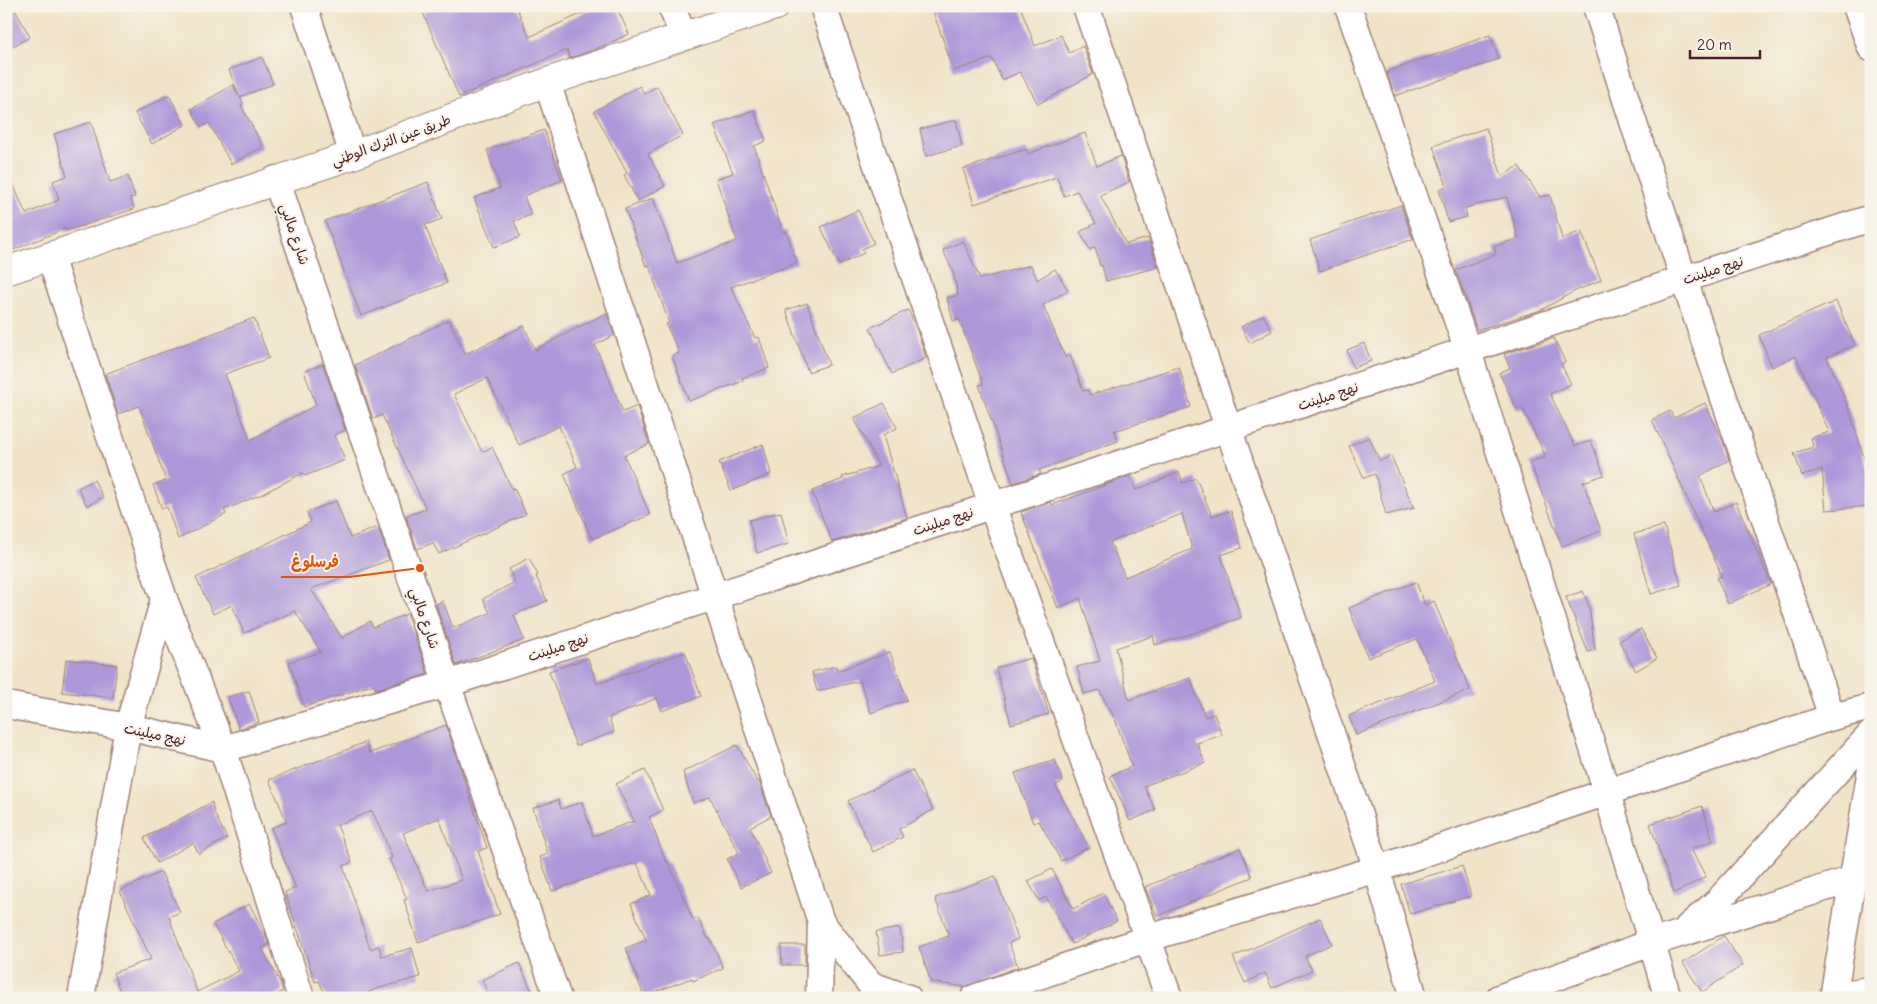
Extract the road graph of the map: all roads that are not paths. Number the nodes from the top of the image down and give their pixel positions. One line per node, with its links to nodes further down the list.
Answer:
1 (304, 6): 12 (street)
2 (671, 6): 9 (street)
3 (775, 6): 9 (main road, طريق عين الترك الوطني)
4 (823, 6): 20 (street)
5 (1086, 6): 19 (street)
6 (1348, 6): 18 (street)
7 (1596, 6): 17 (street)
8 (1856, 6): 10 (street)
9 (684, 37): 11 (main road, طريق عين الترك الوطني)
10 (1871, 48)
11 (547, 82): 12 (main road, طريق عين الترك الوطني); 21 (street)
12 (353, 155): 13 (main road, طريق عين الترك الوطني)
13 (276, 179): 15 (main road, طريق عين الترك الوطني); 23 (street, شارع مالبي)
14 (1871, 218): 17 (street, نهج ميلينت)
15 (50, 256): 16 (main road, طريق عين الترك الوطني); 22 (street)
16 (6, 271)
17 (1684, 280): 18 (street, نهج ميلينت); 26 (street)
18 (1468, 350): 19 (street, نهج ميلينت); 31 (street)
19 (1228, 428): 20 (street, نهج ميلينت); 32 (street)
20 (992, 505): 21 (street, نهج ميلينت); 36 (street)
21 (714, 595): 23 (street, نهج ميلينت); 34 (street)
22 (164, 599): 27 (street); 29 (street)
23 (447, 684): 29 (street, نهج ميلينت); 42 (street, شارع مالبي)
24 (6, 705): 27 (street, نهج ميلينت)
25 (1871, 707): 26 (street)
26 (1832, 717): 31 (street)
27 (128, 727): 29 (street, نهج ميلينت); 40 (street)
28 (1871, 734): 35 (street)
29 (223, 749): 41 (street)
30 (1871, 769): 33 (street)
31 (1607, 793): 32 (street); 37 (street)
32 (1376, 869): 36 (street); 47 (street)
33 (1862, 878): 35 (street); 39 (street)
34 (821, 922): 43 (street); 44 (street)
35 (1678, 935): 37 (street)
36 (1149, 938): 45 (street); 46 (street)
37 (1651, 943): 48 (street); 49 (street)
38 (1871, 990): 39 (street)
39 (1834, 996)
40 (81, 998)
41 (301, 998)
42 (558, 998)
43 (819, 998)
44 (908, 998)
45 (974, 998)
46 (1169, 998)
47 (1414, 998)
48 (1499, 998)
49 (1668, 998)

